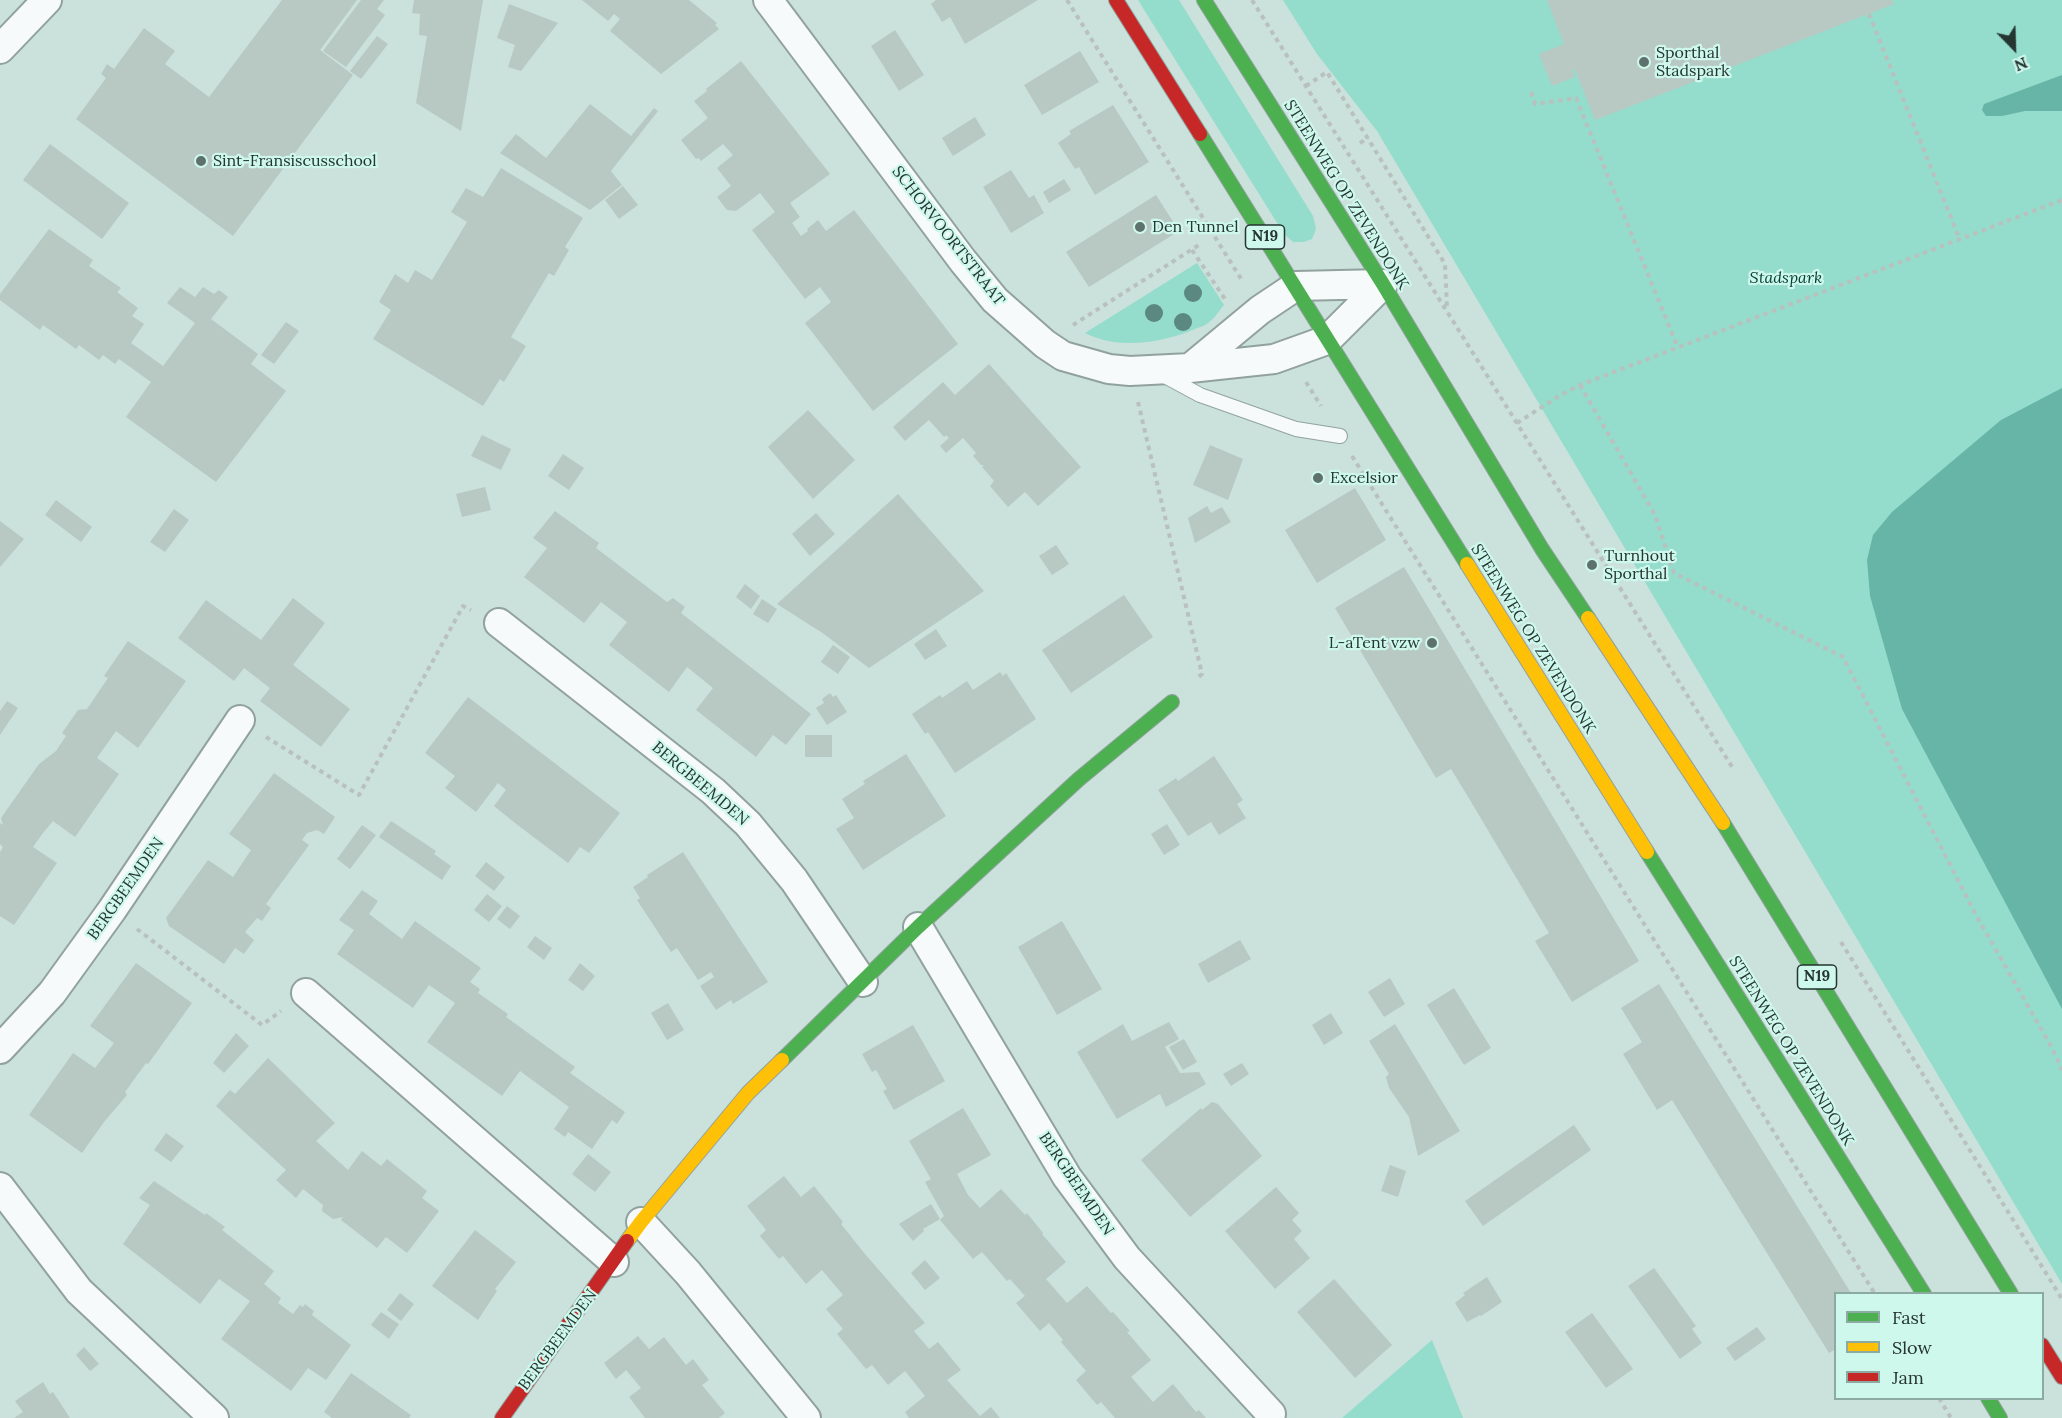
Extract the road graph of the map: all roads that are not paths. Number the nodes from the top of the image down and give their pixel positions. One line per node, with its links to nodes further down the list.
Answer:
1 (47, 0): 5 (street)
2 (768, 0): 10 (street, SCHORVOORTSTRAAT)
3 (1116, 0): 7 (main road, STEENWEG OP ZEVENDONK / N19)
4 (1204, 0): 6 (main road, STEENWEG OP ZEVENDONK / N19)
5 (0, 49)
6 (1383, 284): 7 (street); 8 (street, SCHORVOORTSTRAAT); 23 (main road, STEENWEG OP ZEVENDONK / N19)
7 (1296, 286): 8 (main road, STEENWEG OP ZEVENDONK / N19); 9 (street)
8 (1328, 340): 9 (street, SCHORVOORTSTRAAT); 22 (main road, STEENWEG OP ZEVENDONK / N19)
9 (1190, 368): 10 (street, SCHORVOORTSTRAAT)
10 (1143, 371): 11 (lane)
11 (1340, 436)
12 (499, 623): 16 (street, BERGBEEMDEN)
13 (1172, 702): 15 (main road, BERGBEEMDEN)
14 (240, 720): 18 (street, BERGBEEMDEN)
15 (918, 927): 16 (main road, BERGBEEMDEN); 27 (street, BERGBEEMDEN)
16 (863, 982): 20 (main road, BERGBEEMDEN)
17 (306, 993): 21 (street)
18 (0, 1049)
19 (0, 1187): 28 (street)
20 (641, 1222): 21 (main road, BERGBEEMDEN); 30 (street)
21 (614, 1262): 29 (main road, BERGBEEMDEN)
22 (1923, 1292)
23 (2010, 1292)
24 (2044, 1347): 25 (main road)
25 (2062, 1377)
26 (1989, 1400): 31 (main road)
27 (1271, 1414)
28 (214, 1418)
29 (502, 1418)
30 (806, 1418)
31 (2000, 1418)

